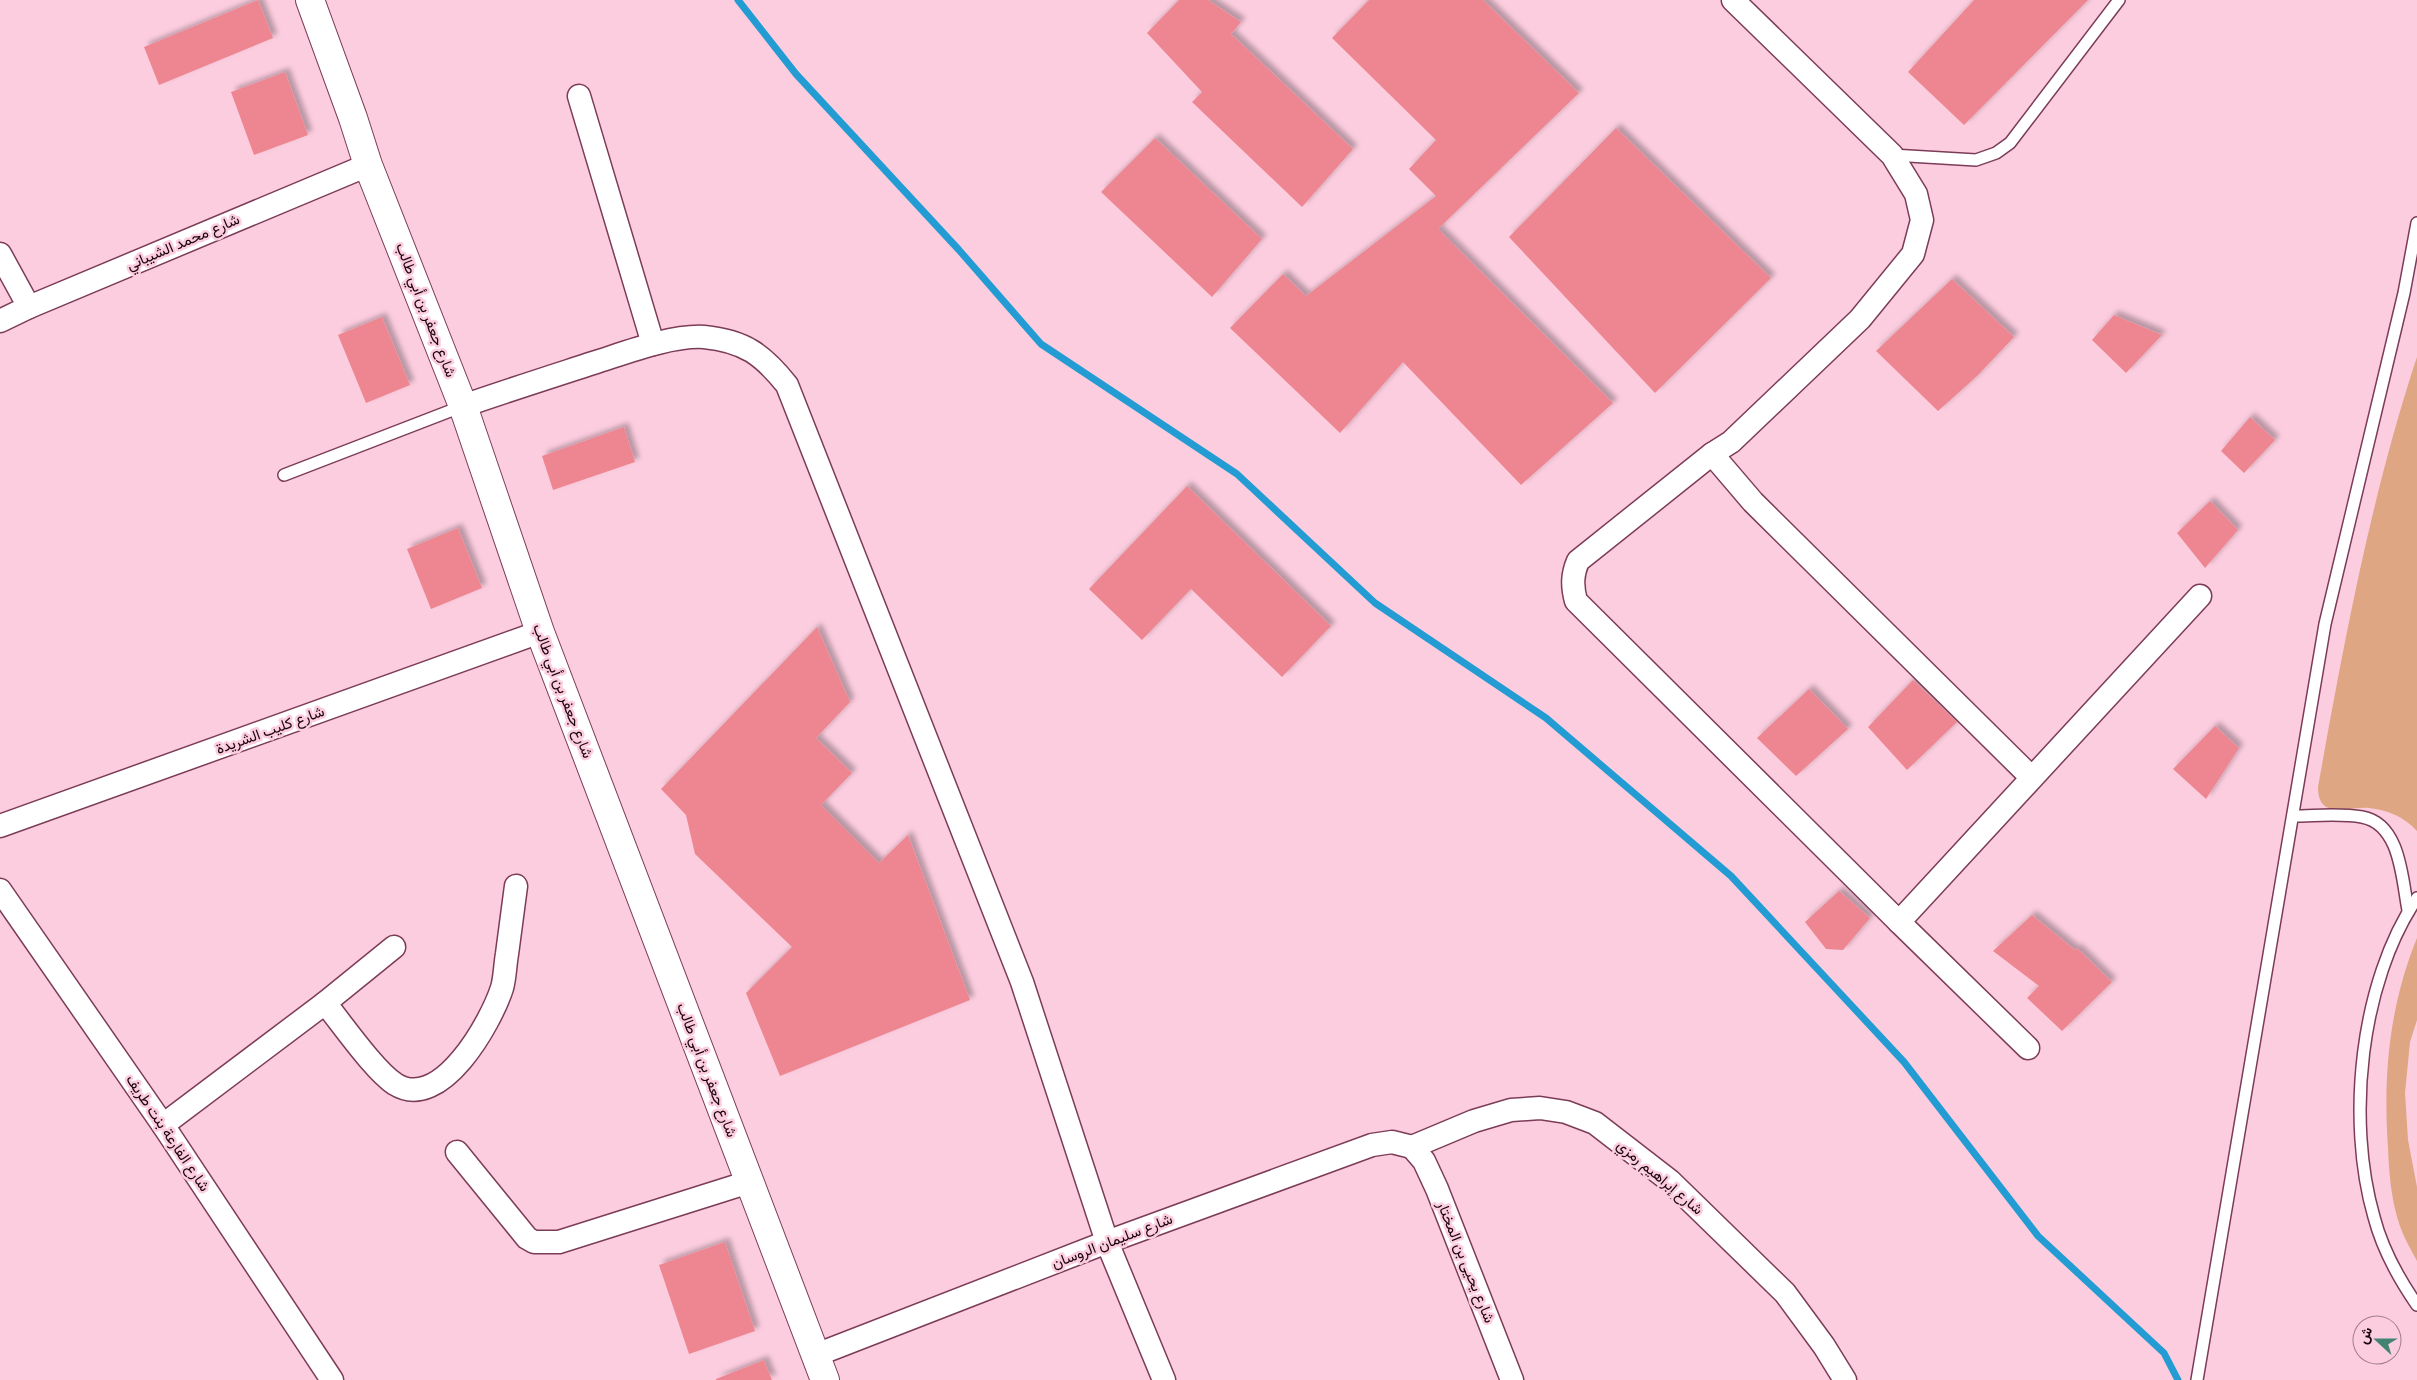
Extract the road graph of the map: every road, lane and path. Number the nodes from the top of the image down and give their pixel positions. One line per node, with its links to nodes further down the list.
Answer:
1 (310, 0): 6 (street, شارع جعفر بن أبي طالب)
2 (1733, 0): 5 (street)
3 (2118, 0): 5 (lane)
4 (579, 96): 11 (street)
5 (1892, 154): 13 (street)
6 (368, 165): 9 (street, شارع محمد الشيباني); 12 (street, شارع جعفر بن أبي طالب)
7 (2417, 223): 18 (lane)
8 (0, 254): 9 (street)
9 (28, 307): 10 (street, شارع محمد الشيباني)
10 (0, 321)
11 (653, 344): 12 (street); 32 (street)
12 (463, 406): 14 (lane); 16 (street, شارع جعفر بن أبي طالب)
13 (1712, 454): 17 (street); 24 (street)
14 (284, 474)
15 (2200, 596): 17 (street)
16 (540, 632): 19 (street, شارع كليب الشريدة); 31 (street, شارع جعفر بن أبي طالب)
17 (2031, 777): 24 (street)
18 (2293, 816): 23 (lane); 39 (lane)
19 (0, 826)
20 (516, 886): 26 (street)
21 (0, 890): 28 (street, شارع الفارعة بنت طريف)
22 (2417, 898): 23 (lane)
23 (2408, 910): 33 (lane)
24 (1899, 922): 27 (street)
25 (394, 947): 26 (street)
26 (326, 1003): 28 (street)
27 (2028, 1048)
28 (163, 1124): 35 (street, شارع الفارعة بنت طريف)
29 (1412, 1147): 32 (street, شارع سليمان الروسان); 37 (street, شارع يحيى بن المختار); 38 (street, شارع إبراهيم رمزي)
30 (457, 1152): 31 (street)
31 (749, 1182): 34 (street, شارع جعفر بن أبي طالب)
32 (1107, 1242): 34 (street, شارع سليمان الروسان); 36 (street)
33 (2417, 1305)
34 (820, 1368)
35 (332, 1380)
36 (1164, 1380)
37 (1512, 1380)
38 (1845, 1380)
39 (2197, 1380)

